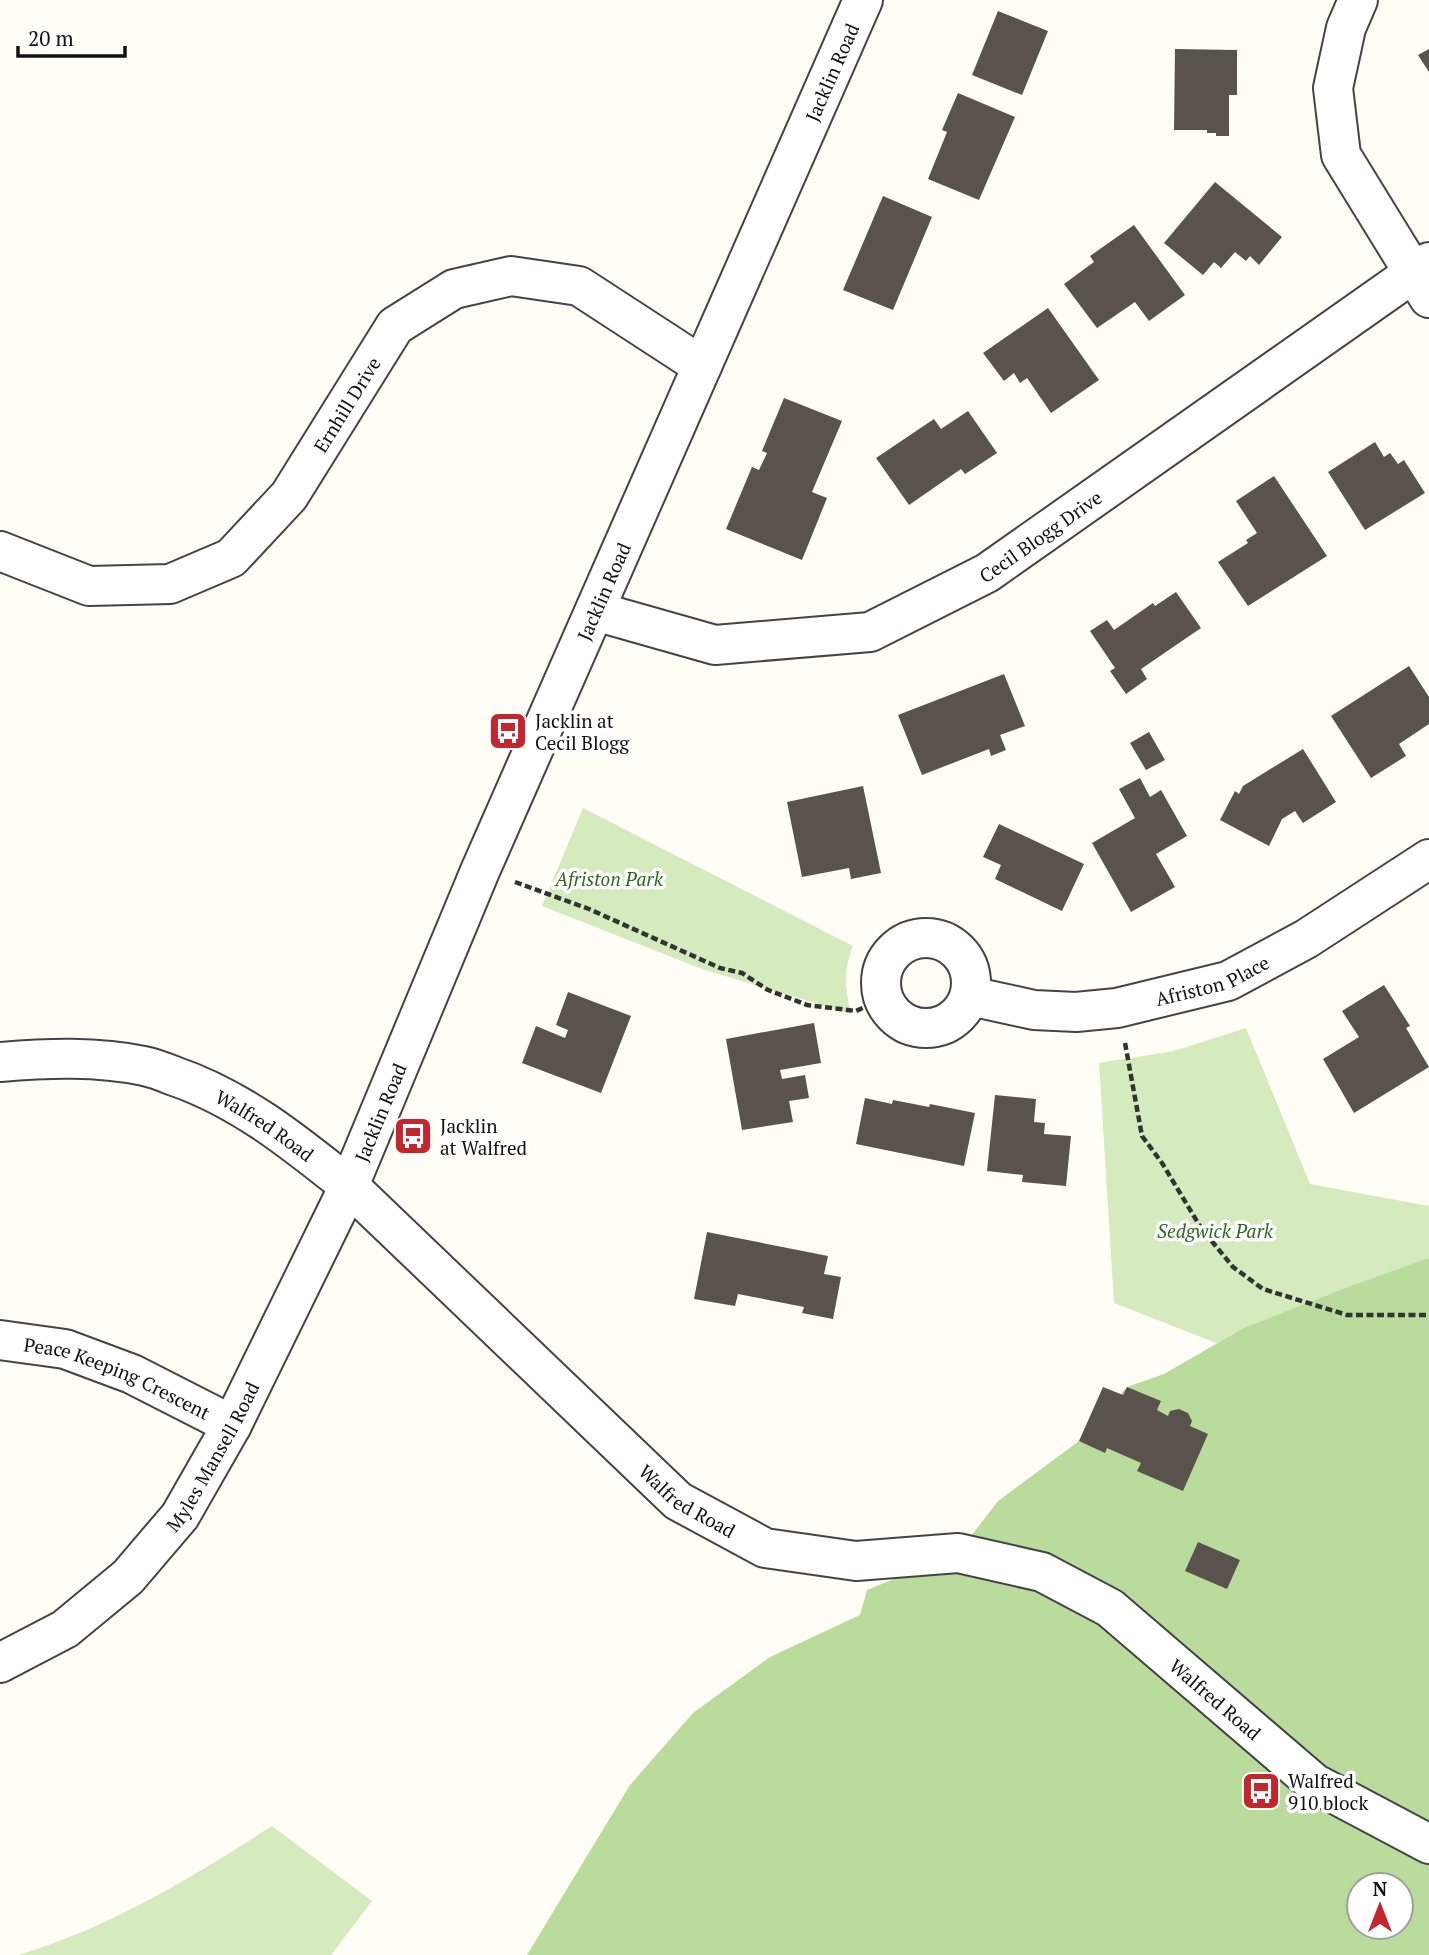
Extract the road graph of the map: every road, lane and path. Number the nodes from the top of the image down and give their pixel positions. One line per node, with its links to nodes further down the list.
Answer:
1 (863, 0): 4 (street, Jacklin Road)
2 (1358, 0): 3 (street)
3 (1424, 277): 6 (street, Cecil Blogg Drive)
4 (702, 366): 5 (street, Ernhill Drive); 6 (street, Jacklin Road)
5 (0, 551)
6 (595, 611): 8 (street, Jacklin Road)
7 (1429, 859): 11 (street, Afriston Place)
8 (481, 871): 10 (path); 13 (street, Jacklin Road)
9 (970, 996): 10 (street); 10 (street); 11 (street, Afriston Place)
10 (883, 999)
11 (1117, 1008): 14 (path)
12 (0, 1062): 13 (street, Walfred Road)
13 (349, 1186): 16 (street, Myles Mansell Road); 18 (street, Walfred Road)
14 (1429, 1315)
15 (0, 1340): 16 (street, Peace Keeping Crescent)
16 (232, 1424): 17 (street, Myles Mansell Road)
17 (0, 1664)
18 (1429, 1844)

